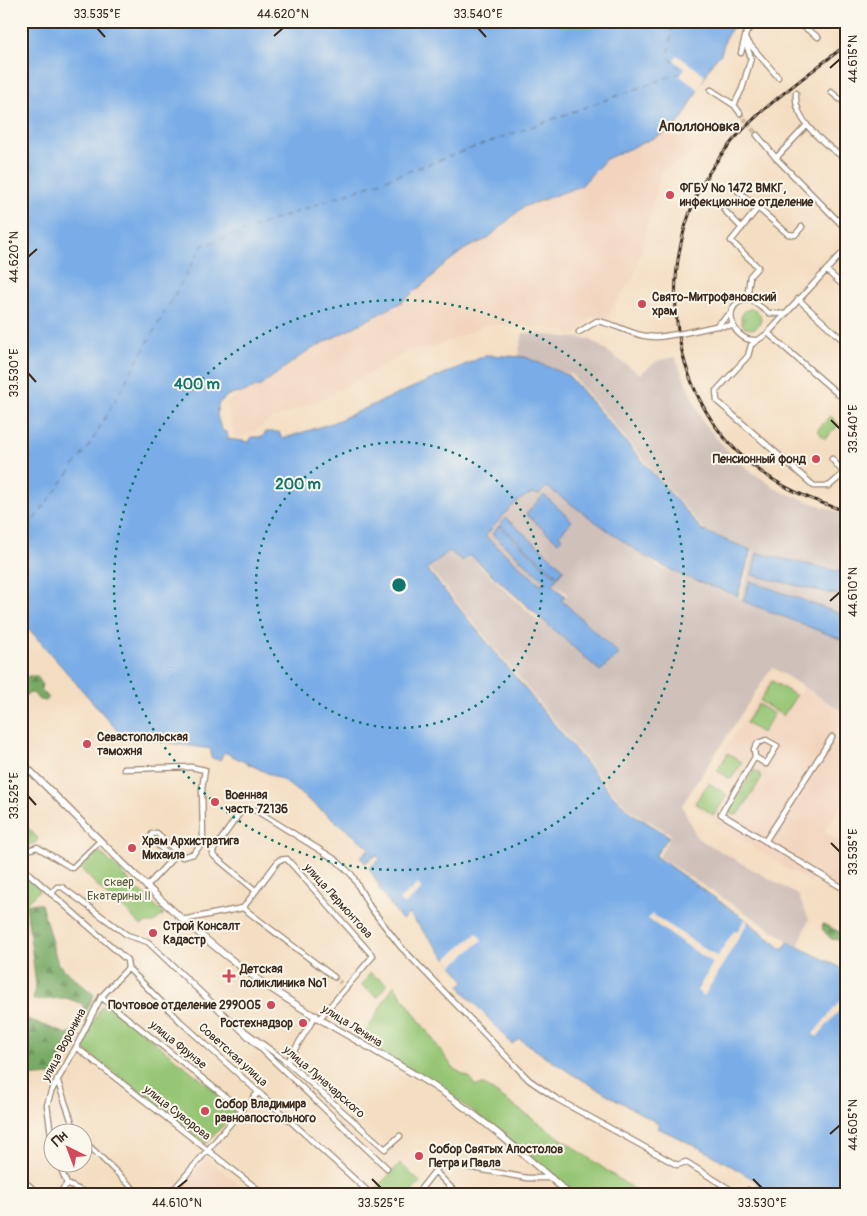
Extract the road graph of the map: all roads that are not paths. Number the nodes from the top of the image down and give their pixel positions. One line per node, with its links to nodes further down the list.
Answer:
1 (754, 21): 4 (street)
2 (795, 21): 3 (street)
3 (818, 37)
4 (745, 40): 5 (street); 6 (street); 11 (street)
5 (740, 53)
6 (778, 77)
7 (711, 90): 11 (street)
8 (796, 92): 13 (street)
9 (831, 92): 10 (street)
10 (846, 104)
11 (734, 105): 12 (street)
12 (740, 113)
13 (807, 125): 15 (street); 16 (street)
14 (757, 135): 15 (street)
15 (776, 158): 22 (street)
16 (846, 159)
17 (737, 190): 18 (street)
18 (758, 208): 20 (street); 21 (street)
19 (724, 210): 21 (street)
20 (802, 227)
21 (742, 228): 26 (street)
22 (846, 229)
23 (846, 249): 24 (street)
24 (826, 270): 25 (street); 27 (street)
25 (846, 288)
26 (747, 300): 28 (street); 29 (street)
27 (798, 300): 30 (street); 38 (street)
28 (769, 313): 30 (street); 33 (street)
29 (730, 314): 31 (street); 32 (street)
30 (784, 314): 33 (street)
31 (716, 326): 32 (street); 34 (street, bridge)
32 (732, 326): 36 (street)
33 (771, 328): 35 (street)
34 (580, 332)
35 (768, 333): 37 (street); 40 (street)
36 (746, 338): 37 (street); 39 (street)
37 (758, 340): 39 (street)
38 (846, 343)
39 (751, 345): 41 (street)
40 (846, 401)
41 (832, 459)
42 (832, 737): 46 (street)
43 (756, 757): 43 (street); 46 (street)
44 (21, 762): 47 (main road, улица Ленина)
45 (124, 770): 48 (street)
46 (766, 840): 49 (street)
47 (100, 841): 48 (main road, улица Ленина); 51 (street, Советская улица)
48 (146, 887): 53 (main road, улица Ленина)
49 (846, 890)
50 (256, 891): 52 (street); 57 (street, улица Лермонтова); 90 (street)
51 (51, 894): 54 (street, Советская улица); 60 (street, улица Луначарского)
52 (243, 908): 53 (street); 55 (street)
53 (182, 920): 59 (main road, улица Ленина)
54 (128, 968): 58 (street, улица Воронина); 64 (street, Советская улица)
55 (334, 976)
56 (341, 983): 57 (street)
57 (347, 987): 59 (street)
58 (101, 997): 61 (street, улица Воронина); 72 (street, улица Фрунзе)
59 (318, 1017): 62 (street); 76 (main road, улица Ленина)
60 (231, 1021): 62 (street, улица Луначарского); 69 (street, улица Луначарского)
61 (76, 1047): 63 (street, улица Воронина); 72 (street, улица Суворова)
62 (287, 1062): 66 (street, улица Луначарского)
63 (57, 1079): 67 (street, улица Воронина); 68 (street)
64 (258, 1092): 65 (street); 86 (street, Советская улица)
65 (253, 1098)
66 (347, 1115): 69 (street); 70 (street, улица Луначарского)
67 (50, 1124)
68 (73, 1124)
69 (338, 1124): 73 (street, улица Луначарского)
70 (400, 1136)
71 (92, 1149): 84 (street)
72 (206, 1149): 79 (street); 85 (street, улица Суворова)
73 (387, 1168)
74 (435, 1171): 76 (street); 87 (street); 88 (street)
75 (63, 1174): 78 (street)
76 (552, 1178): 89 (main road, улица Ленина)
77 (23, 1181): 80 (main road); 81 (street)
78 (67, 1184): 82 (street); 83 (street)
79 (175, 1188)
80 (26, 1195)
81 (40, 1195)
82 (58, 1195)
83 (90, 1195)
84 (140, 1195)
85 (265, 1195)
86 (372, 1195)
87 (416, 1195)
88 (458, 1195)
89 (570, 1195)
90 (752, 1195)

